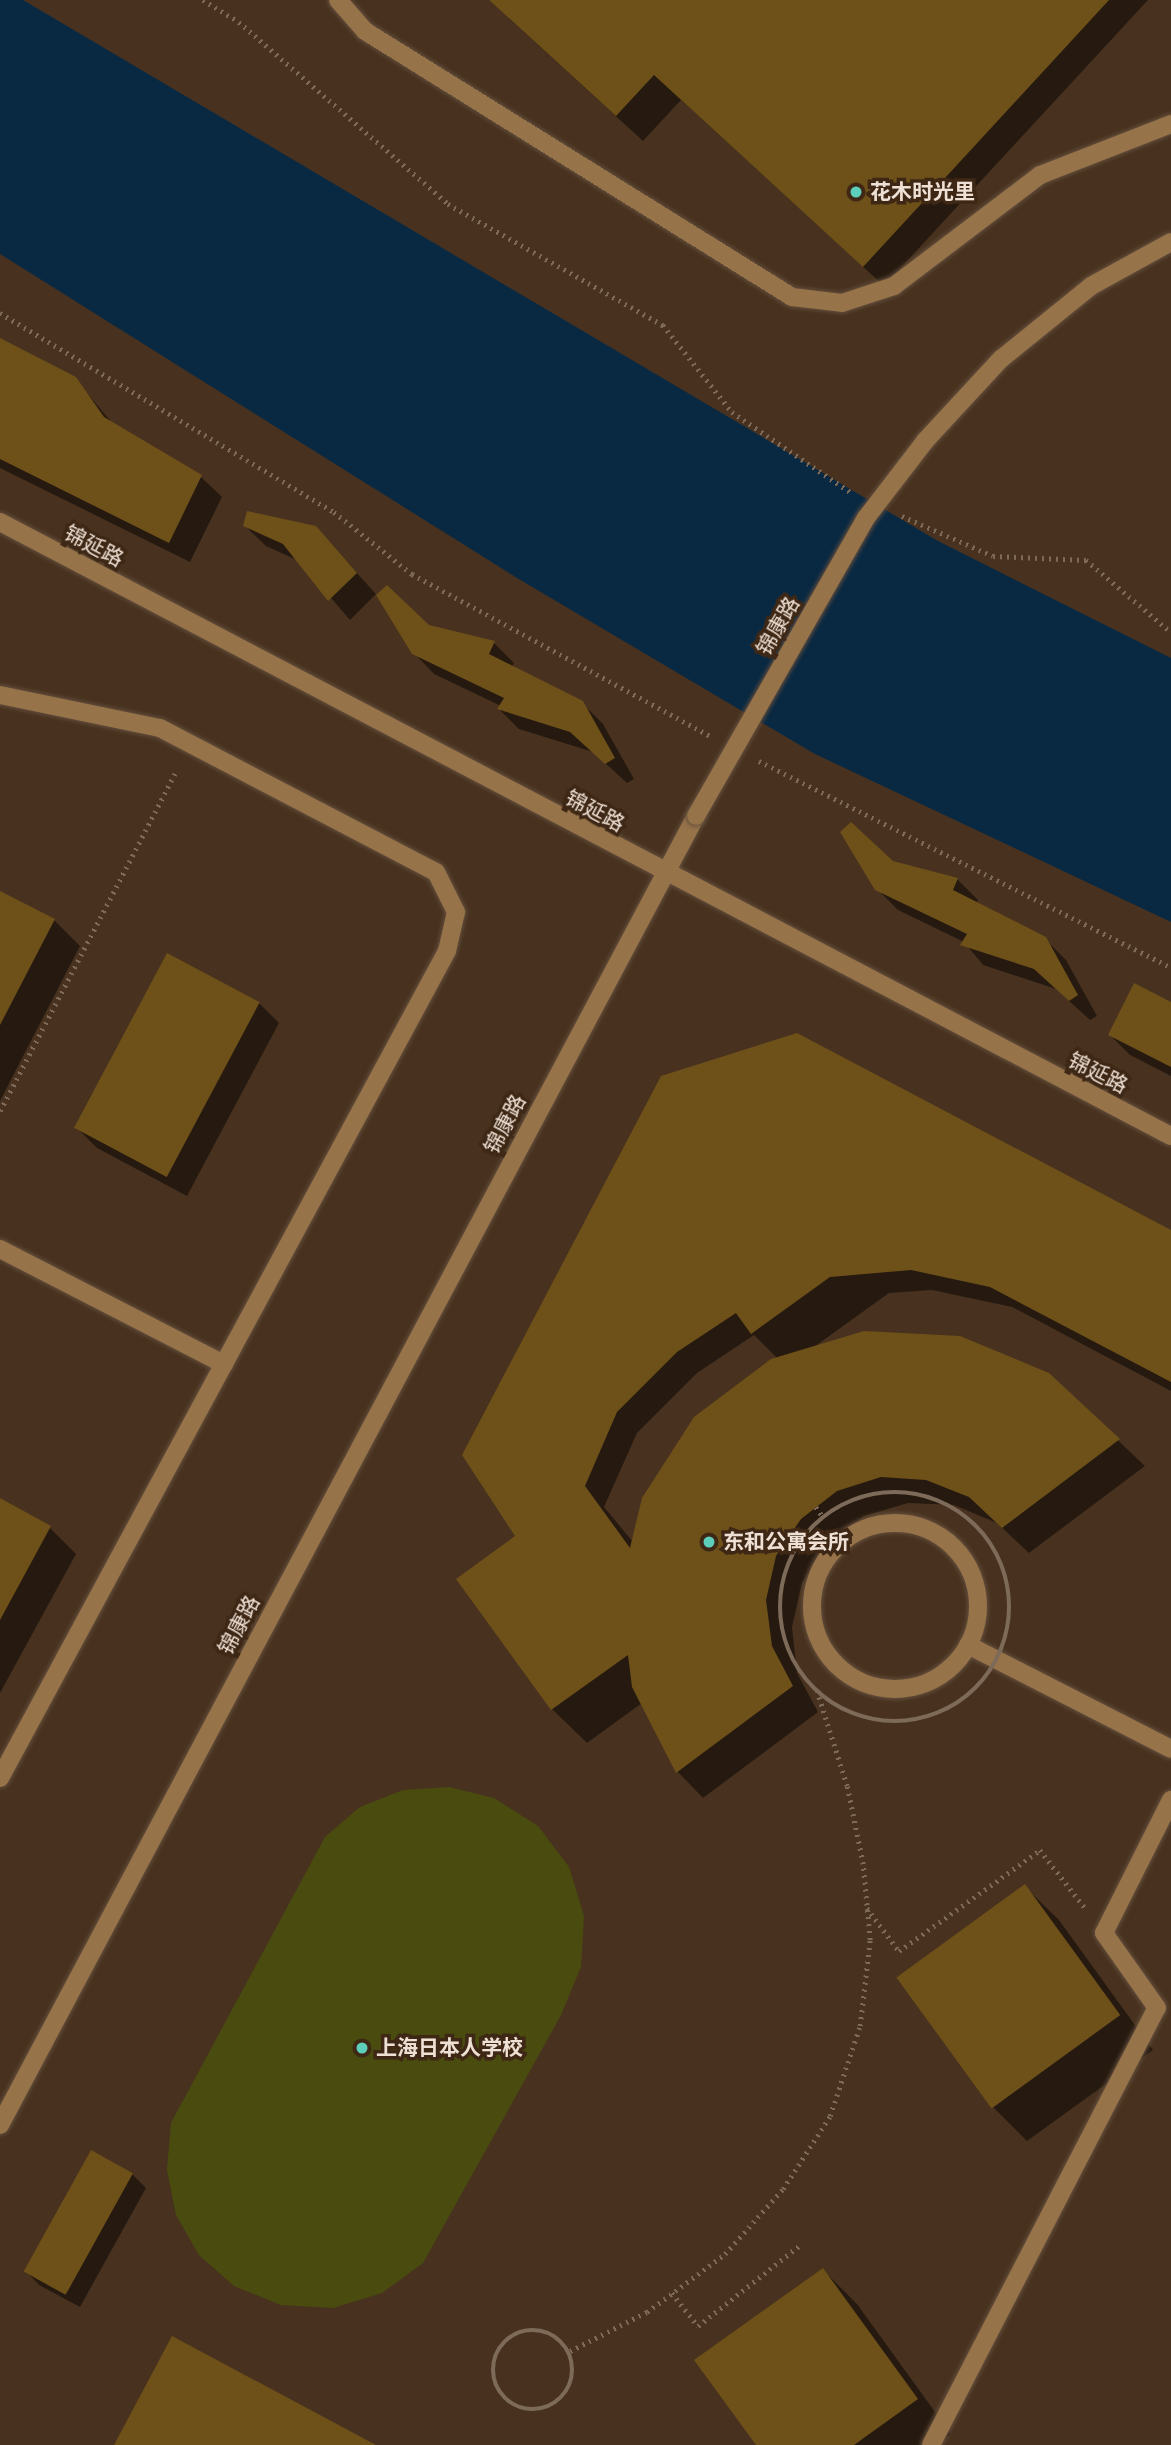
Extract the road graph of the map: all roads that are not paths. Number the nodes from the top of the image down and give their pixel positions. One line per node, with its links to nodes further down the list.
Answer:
1 (338, 0): 2 (street)
2 (1171, 124)
3 (1171, 242): 6 (street, 锦康路, bridge)
4 (0, 522): 6 (street, 锦延路)
5 (0, 695): 9 (street)
6 (663, 873): 7 (street, 锦延路); 14 (street, 锦康路)
7 (1171, 1136)
8 (0, 1249): 9 (street)
9 (224, 1364): 12 (street)
10 (968, 1645): 10 (street); 11 (street)
11 (1171, 1749)
12 (0, 1778)
13 (1171, 1800): 15 (street)
14 (0, 2124)
15 (931, 2445)

